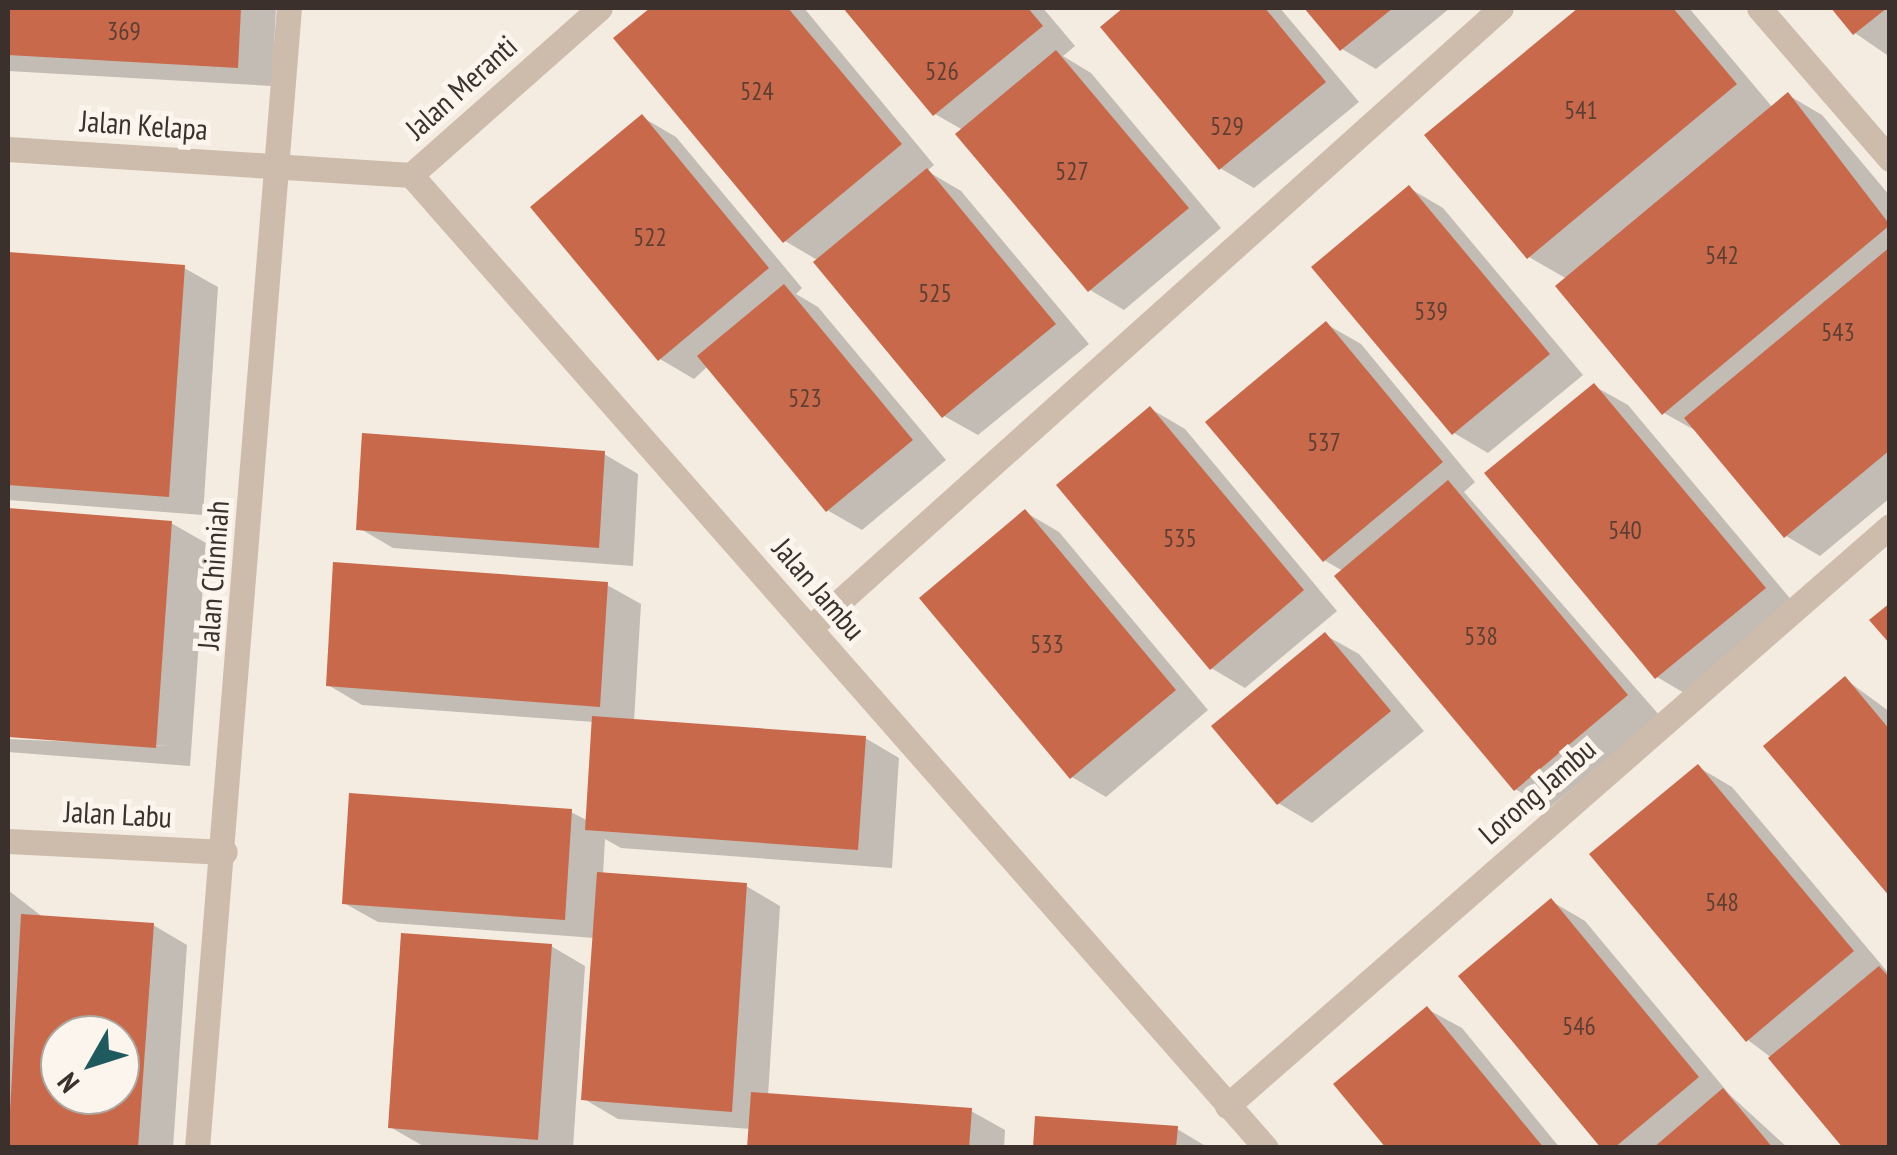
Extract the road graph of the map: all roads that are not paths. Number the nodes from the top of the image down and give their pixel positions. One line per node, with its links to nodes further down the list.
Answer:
1 (289, 8): 7 (street, Jalan Chinniah)
2 (600, 8): 8 (street, Jalan Meranti)
3 (1501, 8): 10 (street)
4 (1760, 8): 6 (street)
5 (8, 149): 7 (street, Jalan Kelapa)
6 (1890, 159)
7 (277, 166): 8 (street); 12 (street, Jalan Chinniah)
8 (410, 175): 10 (street, Jalan Jambu)
9 (1890, 526): 13 (street, Lorong Jambu)
10 (810, 628): 13 (street, Jalan Jambu)
11 (8, 840): 12 (street, Jalan Labu)
12 (225, 852): 14 (street, Jalan Chinniah)
13 (1227, 1106): 15 (street, Jalan Jambu)
14 (197, 1148)
15 (1266, 1148)

